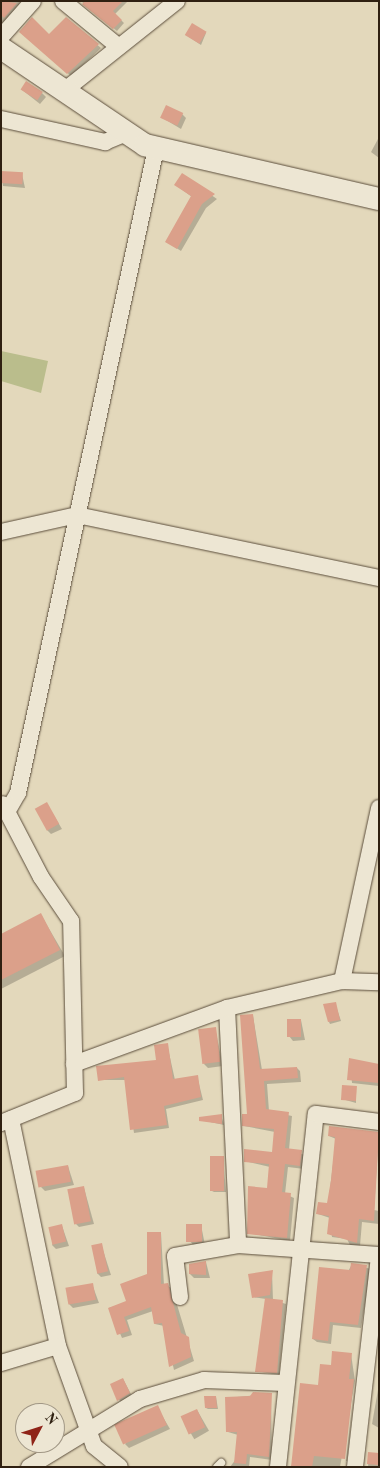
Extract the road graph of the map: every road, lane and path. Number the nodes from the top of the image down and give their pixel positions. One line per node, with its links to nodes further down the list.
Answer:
1 (34, 1): 5 (street)
2 (63, 1): 6 (street)
3 (177, 1): 4 (street)
4 (157, 5): 6 (street)
5 (1, 37)
6 (119, 47): 8 (street)
7 (1, 48): 8 (street)
8 (65, 90): 10 (street)
9 (1, 119): 10 (street)
10 (124, 134): 11 (street)
11 (156, 148): 12 (street); 13 (street)
12 (379, 199)
13 (78, 515): 14 (street); 15 (street); 16 (street)
14 (1, 532)
15 (379, 578)
16 (4, 806): 21 (street)
17 (379, 808): 18 (street)
18 (342, 981): 19 (street); 20 (street)
19 (379, 982)
20 (226, 1008): 21 (street); 24 (street)
21 (74, 1064): 22 (street)
22 (6, 1121): 28 (street)
23 (379, 1122): 25 (street)
24 (238, 1245): 25 (street); 27 (street)
25 (304, 1249): 26 (street); 30 (street)
26 (379, 1255): 35 (street)
27 (180, 1296)
28 (58, 1346): 29 (street); 31 (street)
29 (1, 1363)
30 (285, 1383): 31 (street); 34 (street)
31 (88, 1428): 32 (street); 33 (street)
32 (29, 1467)
33 (120, 1467)
34 (278, 1467)
35 (354, 1467)

